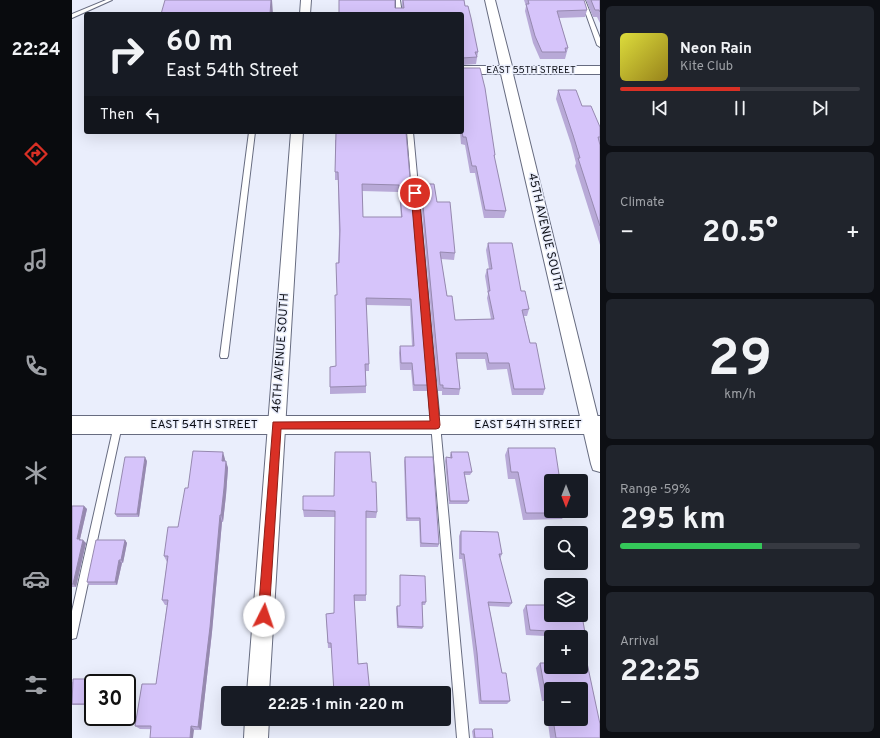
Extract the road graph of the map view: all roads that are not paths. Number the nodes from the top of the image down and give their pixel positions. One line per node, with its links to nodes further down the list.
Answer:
1 (110, 0): 8 (lane)
2 (306, 0): 6 (street)
3 (398, 0): 7 (lane)
4 (490, 0): 11 (street, 45TH AVENUE SOUTH)
5 (583, 0): 9 (lane)
6 (305, 12)
7 (399, 12)
8 (72, 16)
9 (600, 44)
10 (464, 70): 11 (street, EAST 55TH STREET)
11 (507, 70): 12 (street, EAST 55TH STREET); 21 (street, 45TH AVENUE SOUTH)
12 (600, 70)
13 (252, 134): 16 (lane)
14 (297, 134): 19 (street, 46TH AVENUE SOUTH)
15 (410, 134): 20 (lane)
16 (224, 356)
17 (72, 425): 18 (street, EAST 54TH STREET)
18 (118, 425): 19 (street, EAST 54TH STREET); 23 (lane)
19 (276, 425): 20 (street, EAST 54TH STREET); 24 (street, 46TH AVENUE SOUTH)
20 (436, 425): 21 (street, EAST 54TH STREET); 27 (lane)
21 (595, 425): 22 (street, 45TH AVENUE SOUTH)
22 (600, 464)
23 (72, 634)
24 (258, 686)
25 (257, 726): 26 (street)
26 (256, 738)
27 (463, 738)

